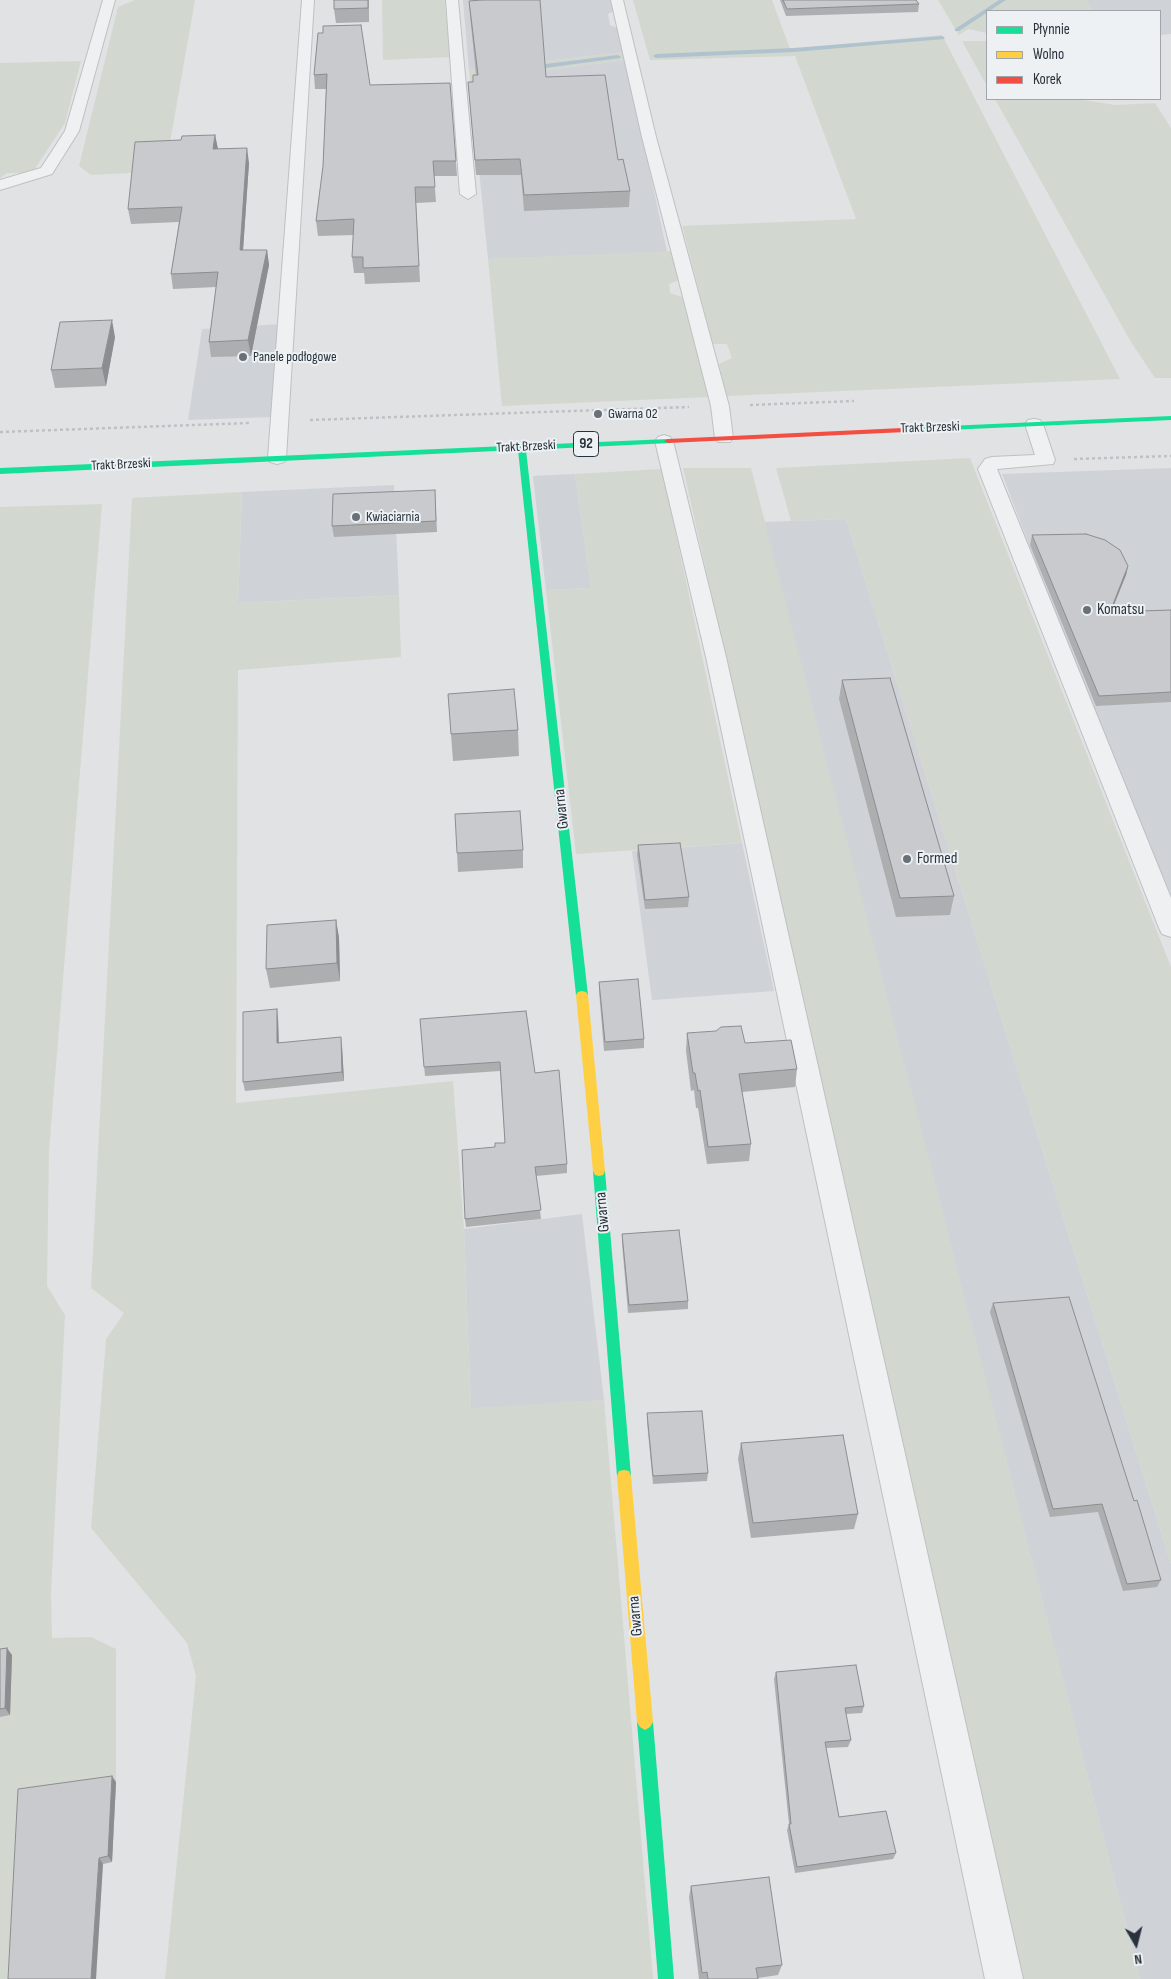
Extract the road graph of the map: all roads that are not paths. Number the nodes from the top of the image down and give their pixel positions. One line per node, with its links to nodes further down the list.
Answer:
1 (108, 0): 5 (lane)
2 (308, 0): 12 (lane)
3 (452, 0): 6 (lane)
4 (617, 0): 9 (lane)
5 (0, 185)
6 (468, 194)
7 (1171, 418): 8 (street, Trakt Brzeski / 92)
8 (1034, 424): 9 (street, Trakt Brzeski / 92); 14 (lane)
9 (724, 438): 10 (street, Trakt Brzeski / 92)
10 (664, 441): 11 (street, Trakt Brzeski / 92); 16 (lane)
11 (522, 447): 12 (street, Trakt Brzeski / 92); 15 (street, Gwarna)
12 (277, 458): 13 (street, Trakt Brzeski / 92)
13 (0, 471)
14 (1171, 928)
15 (666, 1979)
16 (1004, 1979)

